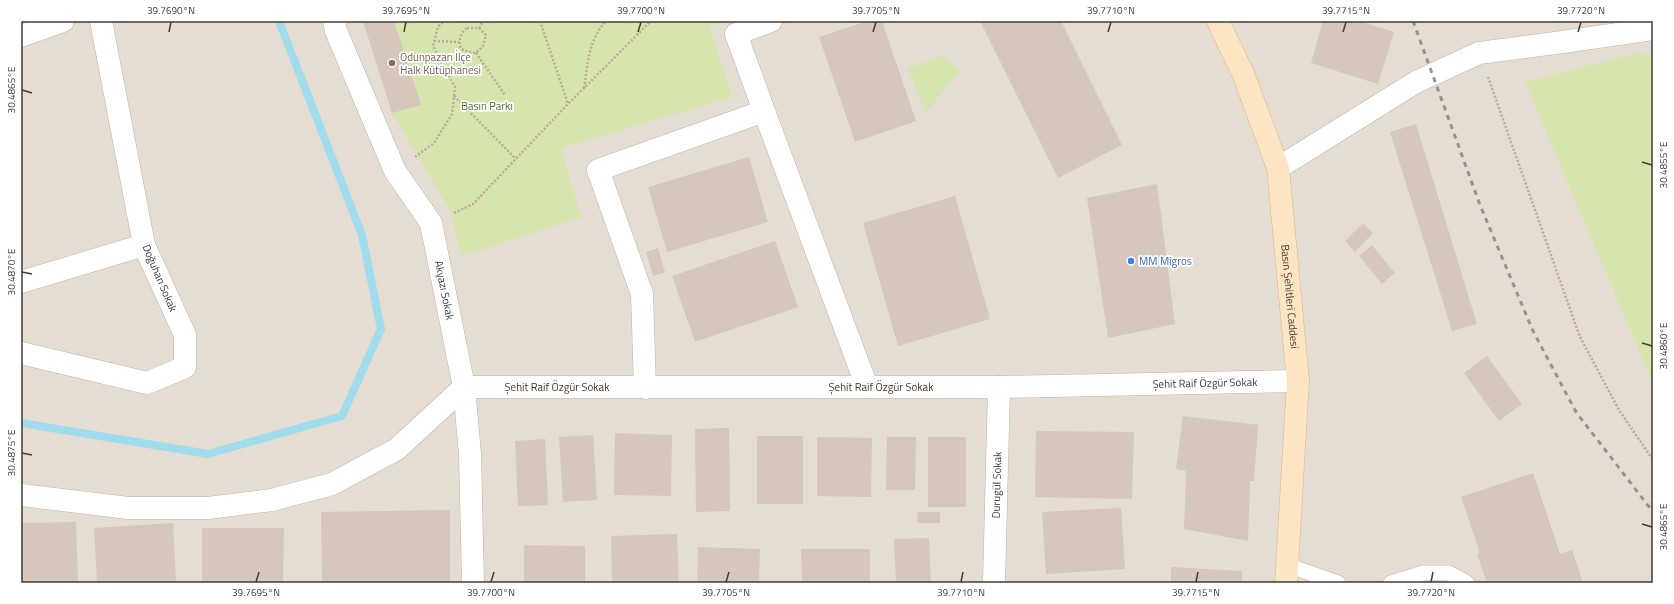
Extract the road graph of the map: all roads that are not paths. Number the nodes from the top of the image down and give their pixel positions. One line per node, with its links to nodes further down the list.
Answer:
1 (63, 21): 7 (street)
2 (101, 21): 10 (street, Doğuhan Sokak)
3 (334, 21): 14 (street, Akyazı Sokak)
4 (771, 21): 8 (street)
5 (1218, 21): 9 (main road, Basın Şehitleri Caddesi)
6 (1653, 29): 9 (street)
7 (21, 36)
8 (764, 111): 15 (street); 17 (street)
9 (1278, 168): 13 (main road, Basın Şehitleri Caddesi)
10 (144, 245): 11 (street); 12 (street, Doğuhan Sokak)
11 (21, 282)
12 (21, 353)
13 (1298, 381): 16 (street, Şehit Raif Özgür Sokak); 19 (main road, Basın Şehitleri Caddesi)
14 (464, 387): 17 (street, Şehit Raif Özgür Sokak); 18 (street); 20 (street, Akyazı Sokak)
15 (867, 387): 16 (street, Şehit Raif Özgür Sokak); 17 (street, Şehit Raif Özgür Sokak)
16 (999, 387): 21 (street, Durugül Sokak)
17 (645, 388)
18 (21, 495)
19 (1286, 574): 22 (lane)
20 (472, 583)
21 (994, 583)
22 (1338, 583)
23 (1391, 583): 24 (lane)
24 (1467, 583)

